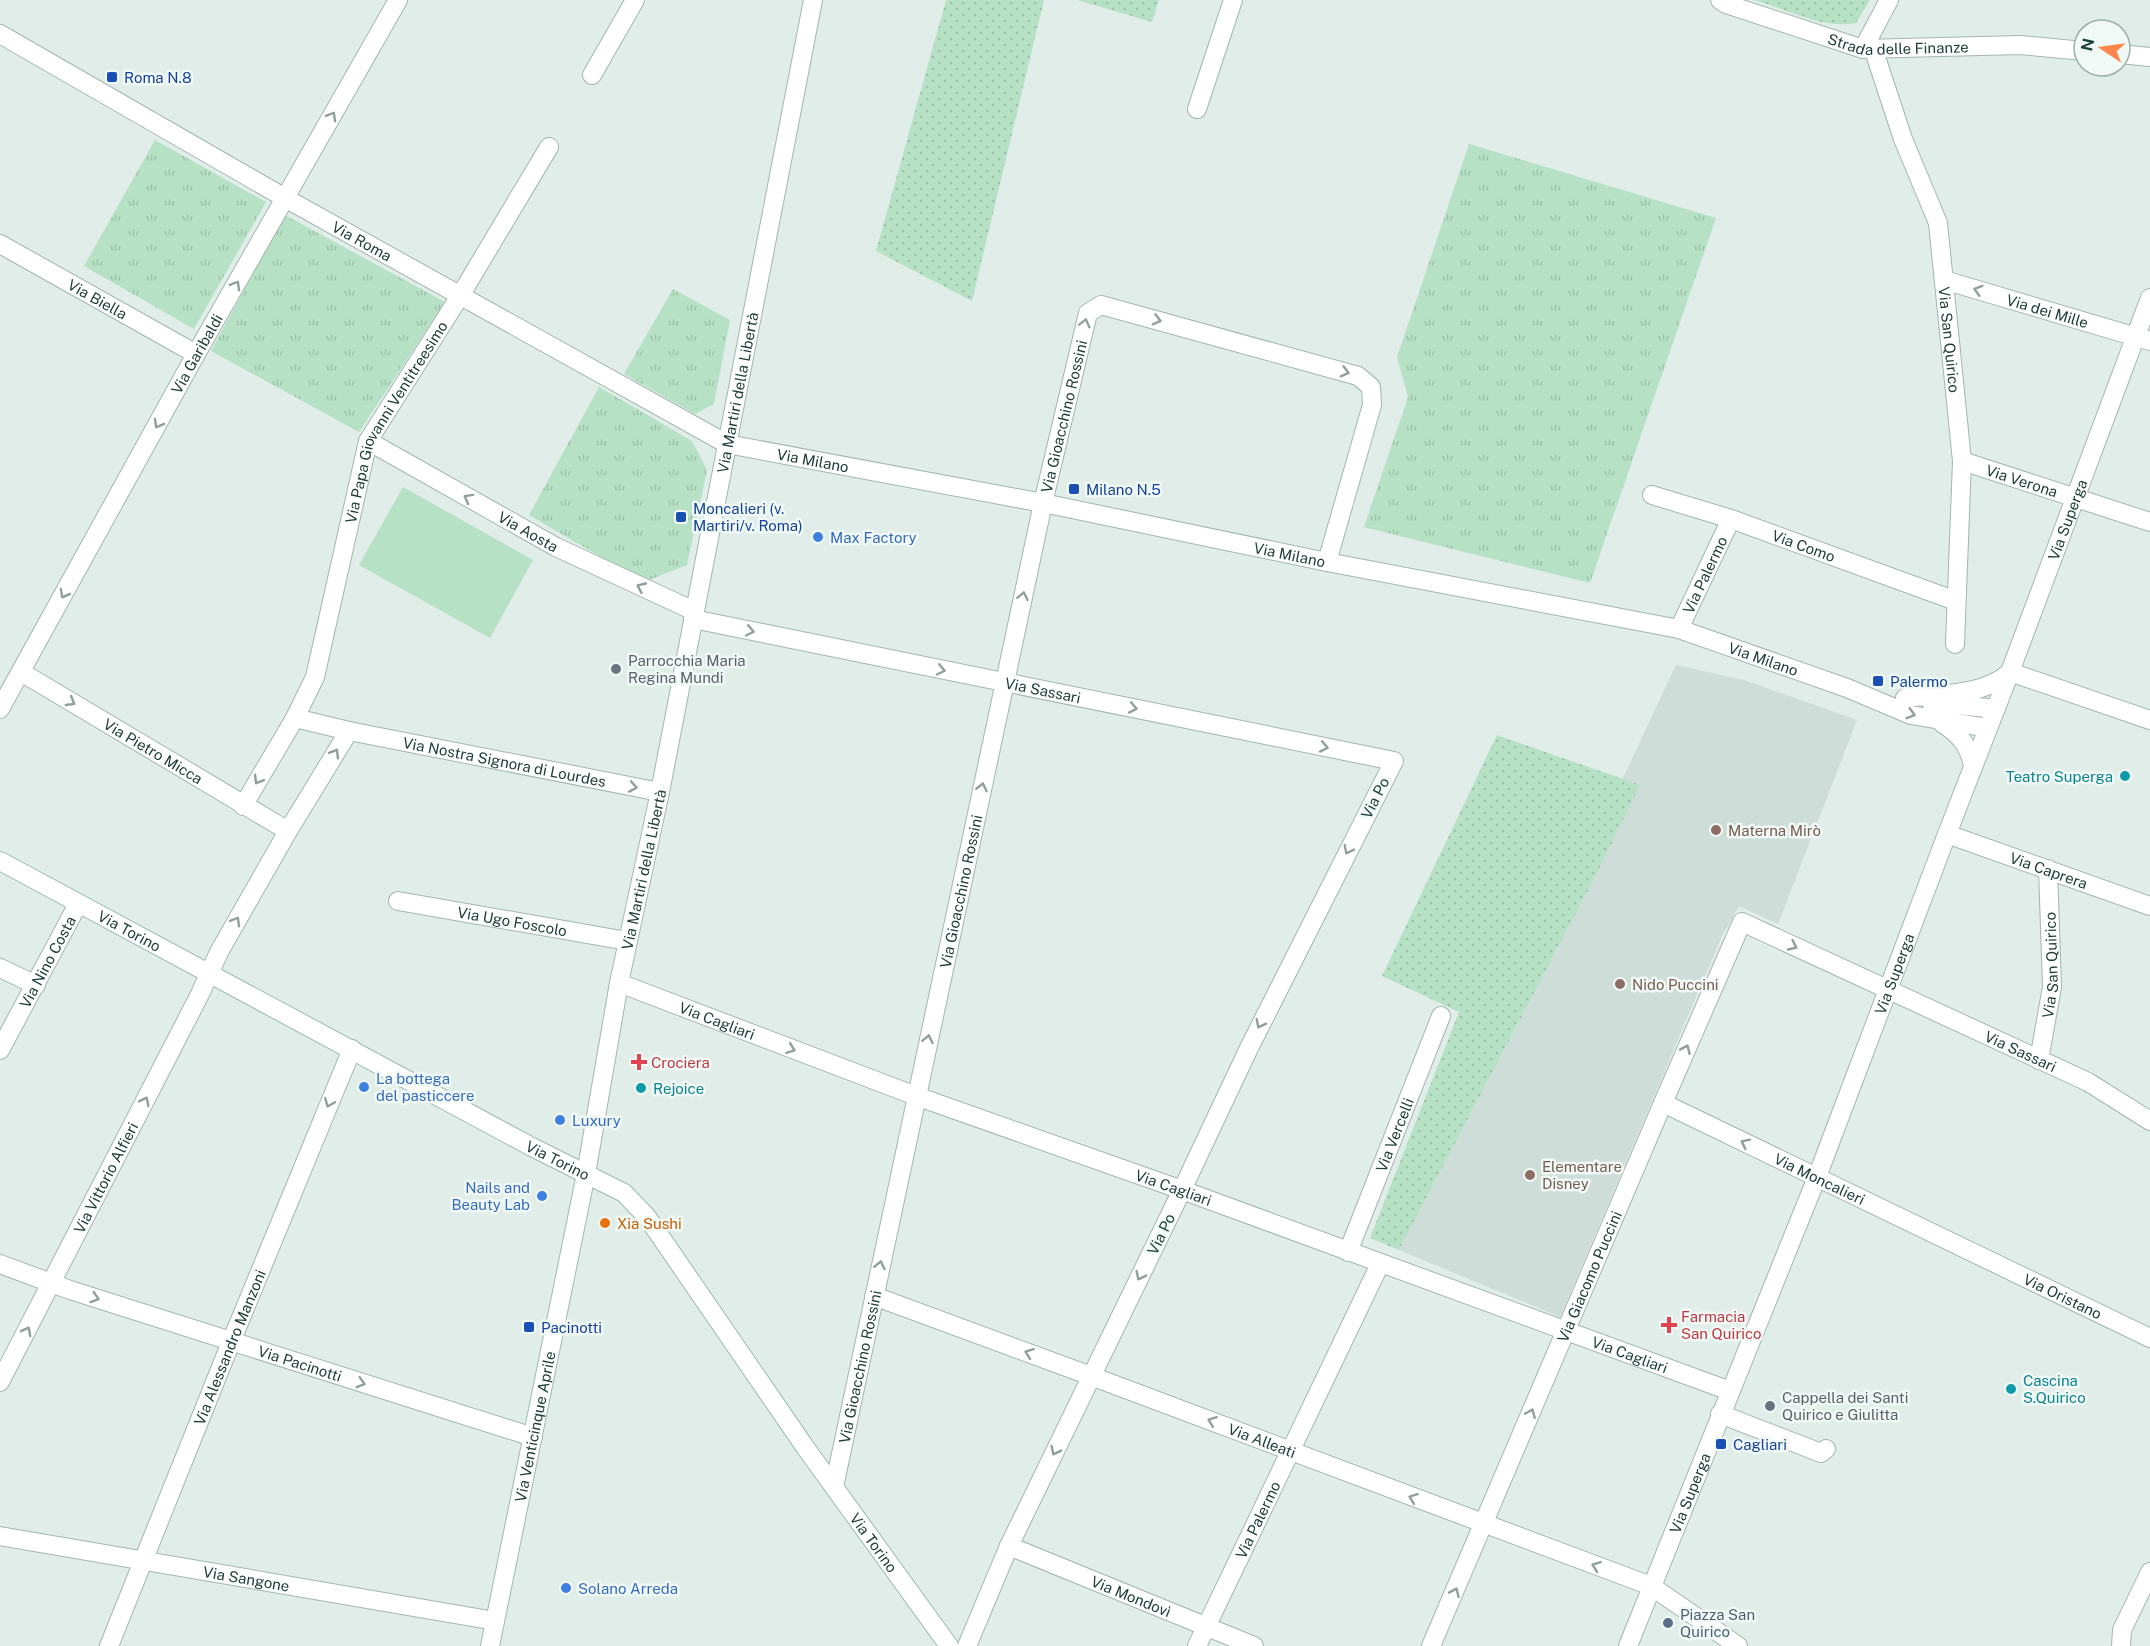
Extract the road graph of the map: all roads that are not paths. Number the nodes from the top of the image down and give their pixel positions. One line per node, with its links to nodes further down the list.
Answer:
1 (399, 0): 15 (street, Via Garibaldi, one-way to 1)
2 (635, 0): 12 (street)
3 (813, 0): 23 (street, Via Martiri della Libertà)
4 (1233, 0): 13 (street)
5 (1720, 0): 8 (street, Strada delle Finanze)
6 (1889, 0): 8 (street)
7 (0, 34): 15 (street, Via Roma)
8 (1868, 48): 9 (street, Strada delle Finanze); 17 (street, Via San Quirico)
9 (2072, 50)
10 (2132, 55): 11 (street)
11 (2150, 57)
12 (592, 75)
13 (1197, 109)
14 (549, 147): 18 (street, Via Papa Giovanni Ventitreesimo)
15 (285, 198): 18 (street, Via Roma); 21 (street, Via Garibaldi, one-way to 15)
16 (0, 244): 21 (street, Via Biella)
17 (1944, 280): 20 (street, Via dei Mille, one-way to 17); 24 (street, Via San Quirico)
18 (460, 296): 22 (street, Via Papa Giovanni Ventitreesimo); 23 (street, Via Roma)
19 (2150, 298): 20 (street, Via Superga)
20 (2142, 338): 26 (street, Via Superga)
21 (196, 354): 35 (street, Via Garibaldi, one-way to 35)
22 (368, 441): 32 (street, Via Aosta, one-way to 22); 42 (street, Via Papa Giovanni Ventitreesimo)
23 (727, 444): 27 (street, Via Milano); 32 (street, Via Martiri della Libertà)
24 (1962, 461): 26 (street, Via Verona); 31 (street, Via San Quirico)
25 (1652, 495): 28 (street, Via Como)
26 (2077, 496): 29 (street, Via Verona); 36 (street, Via Superga)
27 (1043, 503): 30 (street, Via Milano); 30 (street, Via Gioacchino Rossini, one-way to 30); 37 (street, Via Gioacchino Rossini, one-way to 27)
28 (1731, 519): 31 (street, Via Como); 33 (street, Via Palermo)
29 (2150, 522)
30 (1327, 562): 33 (street, Via Milano)
31 (1956, 601): 34 (street, Via San Quirico)
32 (694, 615): 37 (street, Via Sassari, one-way to 37); 49 (street, Via Martiri della Libertà)
33 (1679, 629): 38 (street, Via Milano)
34 (1955, 644)
35 (21, 672): 40 (street, Via Garibaldi); 50 (street, Via Pietro Micca, one-way to 50)
36 (2010, 672): 39 (street); 41 (street, Via Superga); 44 (street)
37 (1004, 683): 47 (street, Via Sassari, one-way to 47); 68 (street, Via Gioacchino Rossini, one-way to 37)
38 (1847, 688): 39 (street, Via Milano); 43 (street, Via Milano, one-way to 43)
39 (1905, 698): 41 (street, Via Milano)
40 (0, 709)
41 (1996, 709): 45 (street, Via Superga)
42 (294, 718): 46 (street); 50 (street, Via Papa Giovanni Ventitreesimo, one-way to 50)
43 (1938, 720): 45 (street, Via Milano); 48 (street)
44 (2150, 720)
45 (1988, 729): 48 (street, Via Superga)
46 (349, 731): 49 (street, Via Nostra Signora di Lourdes, one-way to 49); 51 (street, one-way to 46)
47 (1394, 761): 73 (street, Via Po, one-way to 73)
48 (1973, 766): 52 (street, Via Superga)
49 (660, 792): 58 (street, Via Martiri della Libertà)
50 (243, 806): 51 (street, Via Pietro Micca)
51 (288, 831): 60 (street, one-way to 51)
52 (1947, 834): 54 (street, Via Caprera); 63 (street, Via Superga)
53 (0, 861): 56 (street, Via Torino)
54 (2048, 869): 57 (street, Via Caprera); 67 (street, Via San Quirico)
55 (398, 901): 58 (street, Via Ugo Foscolo)
56 (78, 904): 60 (street, Via Torino); 62 (street, Via Nino Costa)
57 (2150, 906)
58 (627, 941): 61 (street, Via Martiri della Libertà)
59 (0, 968): 62 (street)
60 (210, 973): 65 (street, Via Torino); 78 (street, Via Vittorio Alfieri, one-way to 60)
61 (619, 983): 68 (street, Via Cagliari, one-way to 68); 71 (street, Via Martiri della Libertà)
62 (36, 985): 66 (street, Via Nino Costa)
63 (1887, 991): 67 (street, Via Sassari); 69 (street, Via Giacomo Puccini, one-way to 63); 72 (street, Via Superga)
64 (1441, 1016): 74 (street, Via Vercelli)
65 (352, 1049): 71 (street, Via Torino); 82 (street, Via Alessandro Manzoni, one-way to 82)
66 (0, 1050)
67 (2039, 1060): 70 (street, Via Sassari)
68 (916, 1096): 73 (street, Via Cagliari); 79 (street, Via Gioacchino Rossini, one-way to 68)
69 (1663, 1103): 72 (street, Via Moncalieri, one-way to 69); 80 (street, Via Giacomo Puccini)
70 (2150, 1121)
71 (586, 1173): 87 (street, Via Venticinque Aprile); 90 (street, Via Torino)
72 (1817, 1177): 75 (street, Via Moncalieri); 85 (street, Via Superga)
73 (1182, 1190): 74 (street, Via Cagliari); 83 (street, Via Po, one-way to 83)
74 (1348, 1252): 77 (street, Via Cagliari)
75 (1976, 1253): 81 (street, Via Oristano)
76 (0, 1264): 78 (street, Via Pacinotti)
77 (1380, 1264): 80 (street, Via Cagliari); 89 (street, Via Palermo)
78 (53, 1282): 82 (street, Via Pacinotti, one-way to 82); 84 (street, Via Vittorio Alfieri, one-way to 78)
79 (874, 1296): 83 (street, Via Alleati, one-way to 79); 90 (street, Via Gioacchino Rossini)
80 (1565, 1331): 85 (street, Via Cagliari); 91 (street, Via Giacomo Puccini, one-way to 80)
81 (2150, 1338)
82 (231, 1342): 87 (street, Via Pacinotti, one-way to 87); 94 (street, Via Alessandro Manzoni)
83 (1091, 1376): 89 (street, Via Alleati, one-way to 83); 93 (street, Via Po, one-way to 93)
84 (0, 1382)
85 (1730, 1391): 86 (street, Via Superga)
86 (1720, 1414): 88 (street); 96 (street, Via Superga)
87 (532, 1437): 97 (street, Via Venticinque Aprile)
88 (1826, 1449)
89 (1291, 1450): 91 (street, Via Alleati, one-way to 89); 98 (street, Via Palermo)
90 (834, 1487): 101 (street, Via Torino)
91 (1484, 1525): 96 (street, Via Alleati, one-way to 91); 105 (street, Via Giacomo Puccini, one-way to 91)
92 (0, 1536): 94 (street, Via Sangone)
93 (1010, 1546): 98 (street, Via Mondovì); 102 (street, Via Po)
94 (144, 1560): 97 (street, Via Sangone); 99 (street, Via Alessandro Manzoni)
95 (2150, 1572): 108 (street)
96 (1651, 1586): 106 (street, Via Superga); 107 (street, Via Alleati)
97 (495, 1621): 100 (street, Via Venticinque Aprile)
98 (1207, 1626): 103 (street, Via Palermo); 104 (street, Via Mondovì)
99 (109, 1646)
100 (490, 1646)
101 (949, 1646)
102 (967, 1646)
103 (1197, 1646)
104 (1254, 1646)
105 (1431, 1646)
106 (1628, 1646)
107 (1738, 1646)
108 (2121, 1646)

